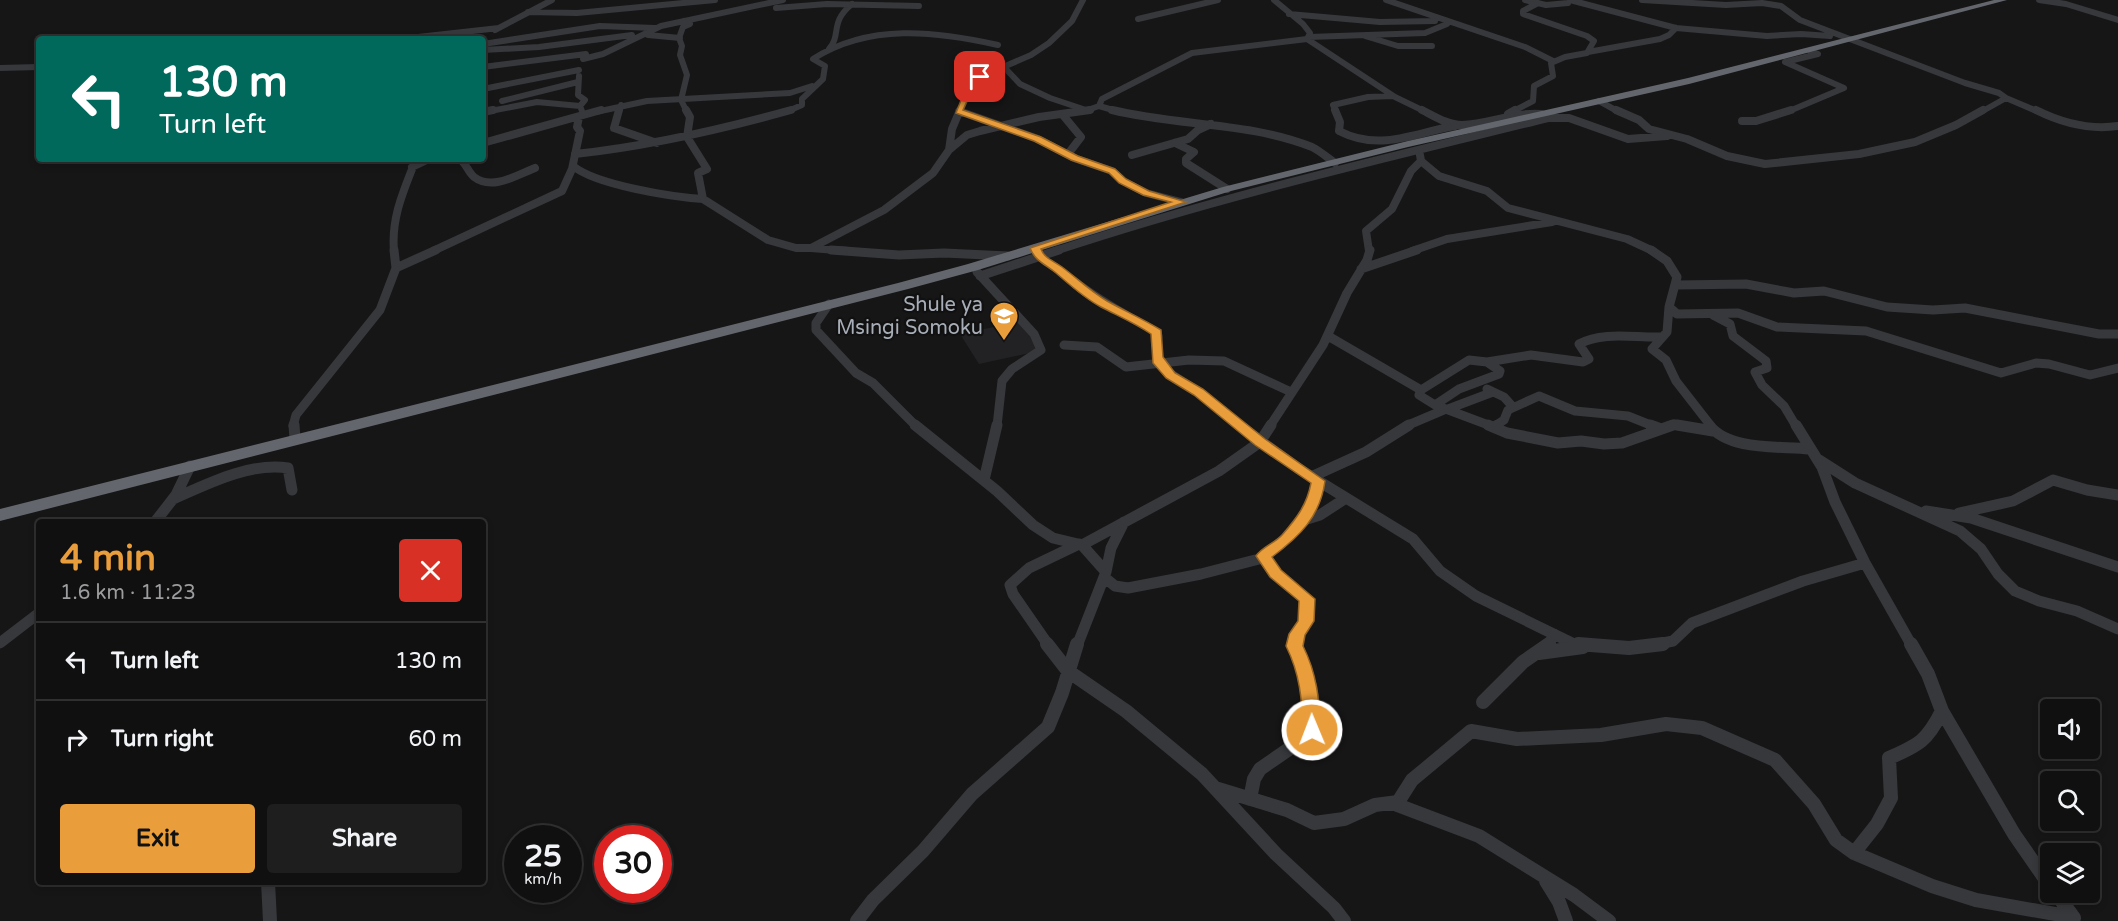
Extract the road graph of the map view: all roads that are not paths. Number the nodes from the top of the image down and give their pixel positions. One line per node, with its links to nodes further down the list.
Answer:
1 (552, 0): 23 (street)
2 (715, 0): 21 (street)
3 (783, 0): 19 (street)
4 (1083, 0): 57 (street)
5 (1218, 0): 27 (street)
6 (1274, 0): 25 (street)
7 (1386, 0): 31 (street)
8 (1525, 0): 15 (street)
9 (1642, 0): 16 (street)
10 (1741, 0): 17 (street)
11 (2003, 0): 43 (highway)
12 (2039, 0): 28 (street)
13 (1569, 1): 15 (street); 35 (street)
14 (878, 2): 18 (street); 20 (street)
15 (1538, 3): 52 (street)
16 (1754, 3): 17 (street); 26 (street)
17 (1762, 3): 26 (street)
18 (852, 4): 19 (street); 49 (street)
19 (758, 6): 30 (street)
20 (919, 6)
21 (669, 8): 22 (street); 36 (street)
22 (603, 11): 24 (street); 24 (street)
23 (528, 12): 24 (street); 34 (street)
24 (575, 13)
25 (1289, 14): 31 (street); 42 (street)
26 (1792, 16): 43 (street)
27 (1138, 19)
28 (2118, 20)
29 (584, 21): 33 (street)
30 (684, 21): 36 (street); 41 (street)
31 (1448, 22): 32 (street)
32 (1456, 24): 38 (street); 54 (street)
33 (593, 27): 36 (street); 46 (street)
34 (499, 28): 39 (street); 44 (street)
35 (1676, 28): 43 (street); 52 (street)
36 (657, 29): 37 (street); 40 (street); 41 (street)
37 (647, 31): 40 (street); 45 (street)
38 (1362, 35): 42 (street); 48 (street)
39 (435, 36)
40 (641, 36): 53 (street)
41 (680, 38): 67 (street)
42 (1308, 38): 64 (street); 73 (street)
43 (1844, 38): 51 (highway); 65 (street)
44 (486, 39)
45 (592, 40): 50 (street); 53 (street)
46 (486, 42)
47 (998, 45): 49 (street)
48 (1432, 46)
49 (829, 49): 61 (street)
50 (486, 50)
51 (1810, 51): 69 (highway); 82 (street)
52 (1587, 52): 54 (street)
53 (585, 56): 56 (street); 59 (street)
54 (1553, 61): 68 (street)
55 (36, 67): 58 (street)
56 (486, 67)
57 (1004, 67): 75 (street); 76 (street)
58 (0, 68)
59 (579, 70): 60 (street); 62 (street)
60 (578, 82): 70 (street); 72 (street)
61 (816, 84): 63 (street); 66 (street)
62 (486, 87)
63 (790, 93): 66 (street); 67 (street)
64 (1393, 96): 84 (street); 84 (street)
65 (2006, 98): 86 (street); 88 (street)
66 (802, 99): 87 (street)
67 (681, 100): 71 (street); 87 (street)
68 (1533, 101): 78 (street); 81 (street)
69 (1599, 101): 78 (highway); 88 (street)
70 (493, 103)
71 (621, 105): 80 (street); 90 (street)
72 (580, 106): 74 (street); 80 (street)
73 (1099, 106): 76 (street); 77 (street)
74 (486, 111)
75 (959, 111): 85 (street); 93 (street)
76 (1088, 111): 77 (street); 79 (street)
77 (1115, 111): 83 (street)
78 (1545, 113): 81 (street); 92 (highway)
79 (1062, 114): 85 (street); 95 (street)
80 (581, 117): 89 (street); 94 (street)
81 (1501, 118): 84 (street)
82 (1742, 121)
83 (1214, 124): 91 (street); 100 (street)
84 (1448, 124)
85 (1002, 126): 93 (street); 95 (street)
86 (2118, 126)
87 (687, 137): 90 (street); 104 (street)
88 (1679, 137): 92 (street)
89 (486, 142)
90 (657, 143): 94 (street)
91 (1175, 143): 96 (street); 103 (street)
92 (1410, 148): 97 (street); 100 (highway); 110 (street)
93 (949, 150): 109 (street)
94 (575, 154): 101 (street)
95 (1068, 154): 105 (street)
96 (1132, 155)
97 (1421, 161): 106 (street); 113 (street)
98 (464, 162): 102 (street)
99 (414, 163): 112 (street)
100 (1335, 163): 103 (highway)
101 (573, 166): 104 (street); 112 (street)
102 (535, 168)
103 (1227, 189): 105 (highway)
104 (703, 199): 109 (street)
105 (1181, 202): 110 (highway)
106 (1508, 208): 107 (street); 108 (street)
107 (1556, 221): 108 (street); 115 (street)
108 (1521, 228): 113 (street)
109 (811, 248): 111 (street)
110 (1036, 252): 111 (highway); 114 (street); 124 (street)
111 (1008, 256): 114 (highway)
112 (396, 268): 136 (street)
113 (1360, 269): 120 (street)
114 (976, 271): 116 (highway); 141 (street)
115 (1677, 285): 117 (street); 119 (street)
116 (829, 304): 136 (highway); 141 (street)
117 (1669, 307): 118 (street); 121 (street)
118 (1709, 313): 125 (street); 138 (street)
119 (2118, 334)
120 (1328, 336): 127 (street); 128 (street)
121 (1661, 338): 123 (street); 135 (street)
122 (1064, 345): 124 (street)
123 (1487, 362): 126 (street); 127 (street)
124 (1160, 363): 128 (street); 137 (street)
125 (2118, 368)
126 (1474, 383): 129 (street); 130 (street)
127 (1421, 390): 130 (street)
128 (1292, 392): 137 (street)
129 (1493, 392): 131 (street); 132 (street)
130 (1435, 405): 132 (street)
131 (1513, 407): 133 (street); 134 (street)
132 (1447, 409): 133 (street); 140 (street)
133 (1494, 427): 134 (street)
134 (1661, 429): 135 (street)
135 (1713, 431): 138 (street)
136 (295, 439): 139 (highway)
137 (1260, 442): 140 (street); 151 (street)
138 (1813, 453): 146 (street); 154 (street)
139 (190, 466): 145 (street); 148 (highway)
140 (1315, 479): 144 (street); 150 (street)
141 (984, 480): 152 (street)
142 (292, 490): 145 (street)
143 (2118, 495): 147 (street)
144 (1346, 498): 150 (street); 159 (street)
145 (173, 499): 149 (street)
146 (1920, 511): 147 (street); 158 (street)
147 (1957, 514): 155 (street)
148 (0, 515)
149 (157, 519)
150 (1304, 520): 153 (street)
151 (1124, 522): 152 (street); 156 (street)
152 (1080, 545): 156 (street); 164 (street)
153 (1264, 556): 156 (street); 168 (street)
154 (1865, 563): 162 (street); 166 (street)
155 (2118, 567)
156 (1105, 575): 164 (street)
157 (36, 615): 161 (street)
158 (2112, 626): 160 (street)
159 (1554, 634): 162 (street); 163 (street)
160 (2118, 634)
161 (0, 643)
162 (1586, 646): 163 (street)
163 (1538, 653): 165 (street)
164 (1068, 671): 167 (street); 177 (street)
165 (1483, 702)
166 (1942, 711): 170 (street); 171 (street)
167 (1215, 788): 168 (street); 178 (street)
168 (1250, 799): 169 (street)
169 (1391, 803): 170 (street); 172 (street)
170 (1854, 853): 175 (street)
171 (2040, 872)
172 (1540, 874): 179 (street); 180 (street)
173 (268, 885): 176 (street)
174 (2063, 903): 175 (street)
175 (2074, 919)
176 (270, 921)
177 (857, 921)
178 (1344, 921)
179 (1566, 921)
180 (1609, 921)

